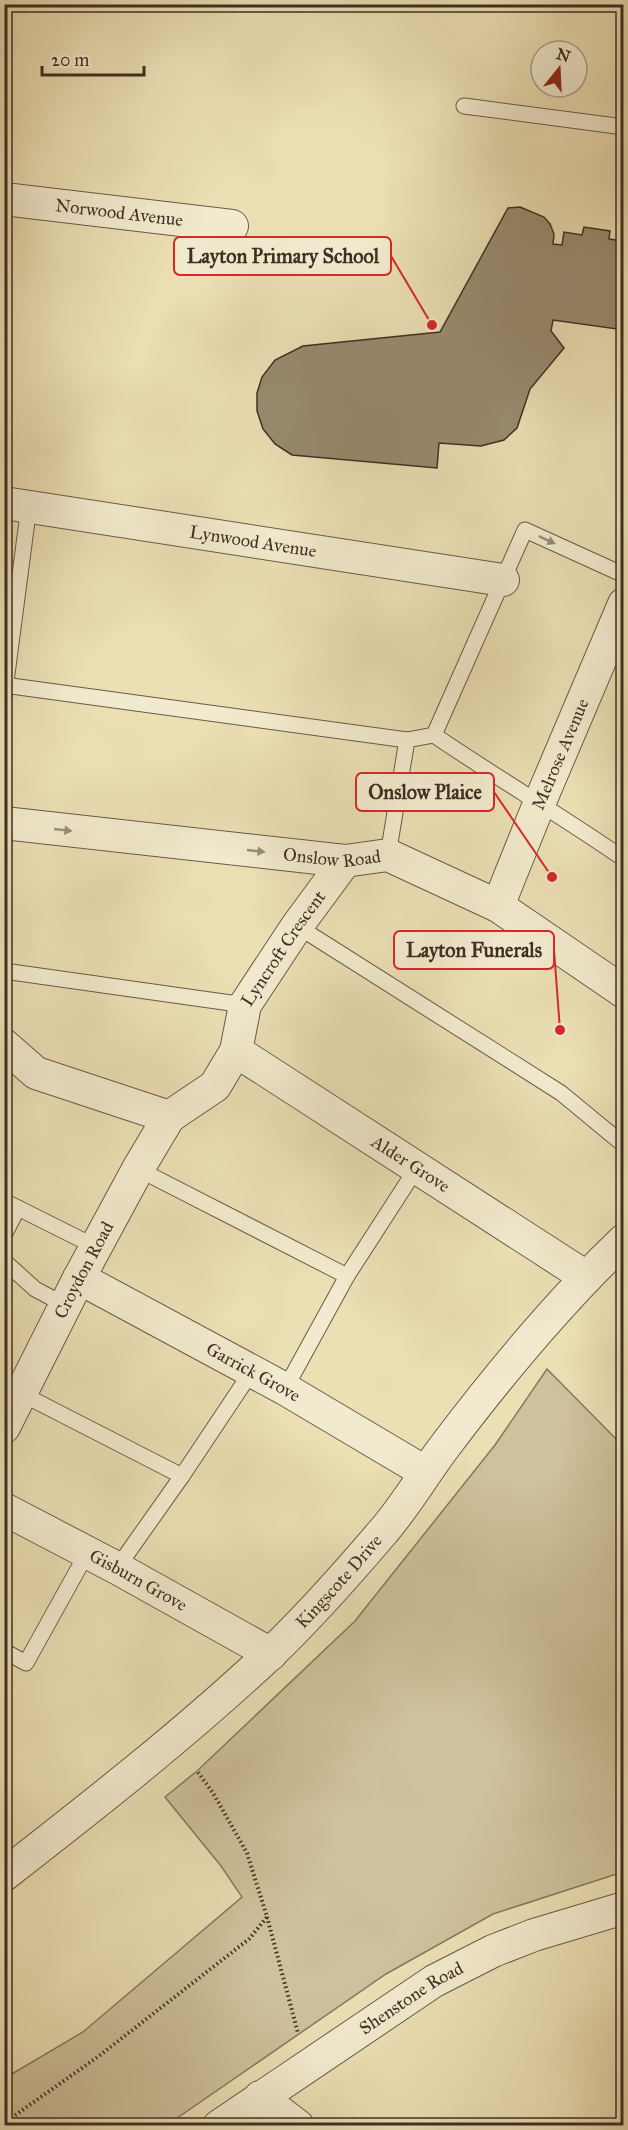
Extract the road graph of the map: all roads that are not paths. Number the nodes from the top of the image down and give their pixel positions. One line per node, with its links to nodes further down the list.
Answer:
1 (464, 106): 2 (lane)
2 (624, 127)
3 (4, 199): 4 (street, Norwood Avenue)
4 (232, 226)
5 (17, 505): 7 (street, Lynwood Avenue); 9 (lane)
6 (624, 575): 7 (lane, one-way to 6)
7 (503, 580): 10 (lane)
8 (624, 604): 12 (street, Melrose Avenue)
9 (5, 689): 11 (lane)
10 (434, 735): 11 (lane); 12 (lane)
11 (407, 740): 14 (lane)
12 (539, 804): 15 (lane); 17 (street, Melrose Avenue)
13 (4, 824): 16 (street, Onslow Road, one-way to 16)
14 (388, 855): 16 (street, Onslow Road); 17 (street, Onslow Road)
15 (624, 860)
16 (345, 861): 18 (street, Lyncroft Crescent)
17 (498, 906): 20 (street, Onslow Road)
18 (297, 926): 21 (street, Lyncroft Crescent); 25 (lane)
19 (4, 971): 21 (lane)
20 (624, 992)
21 (245, 1005): 23 (street, Lyncroft Crescent)
22 (4, 1045): 24 (street)
23 (236, 1051): 24 (street, Lyncroft Crescent); 27 (street, Alder Grove)
24 (170, 1117): 26 (street, Croydon Road)
25 (624, 1145)
26 (138, 1169): 31 (street, Croydon Road); 33 (lane)
27 (416, 1169): 33 (lane); 34 (street, Alder Grove)
28 (11, 1205): 29 (lane); 31 (lane)
29 (4, 1235)
30 (624, 1240): 34 (street, Kingscote Drive)
31 (96, 1247): 35 (street, Croydon Road)
32 (4, 1261): 35 (lane)
33 (347, 1276): 37 (lane)
34 (586, 1276): 40 (street, Kingscote Drive)
35 (72, 1291): 36 (street, Garrick Grove); 38 (street, Croydon Road)
36 (252, 1371): 37 (street, Garrick Grove); 41 (lane)
37 (285, 1389): 40 (street, Garrick Grove)
38 (22, 1394): 39 (street, Croydon Road); 41 (lane)
39 (4, 1427)
40 (425, 1472): 46 (street, Kingscote Drive)
41 (182, 1476): 44 (lane)
42 (4, 1509): 43 (street, Gisburn Grove)
43 (87, 1553): 44 (street, Gisburn Grove); 45 (lane)
44 (117, 1568): 46 (street, Gisburn Grove)
45 (4, 1652)
46 (271, 1654): 47 (street, Kingscote Drive)
47 (7, 1869)
48 (624, 1908): 49 (street, Shenstone Road)
49 (260, 2097): 50 (street, Shenstone Road); 51 (street)
50 (219, 2126)
51 (298, 2126)

